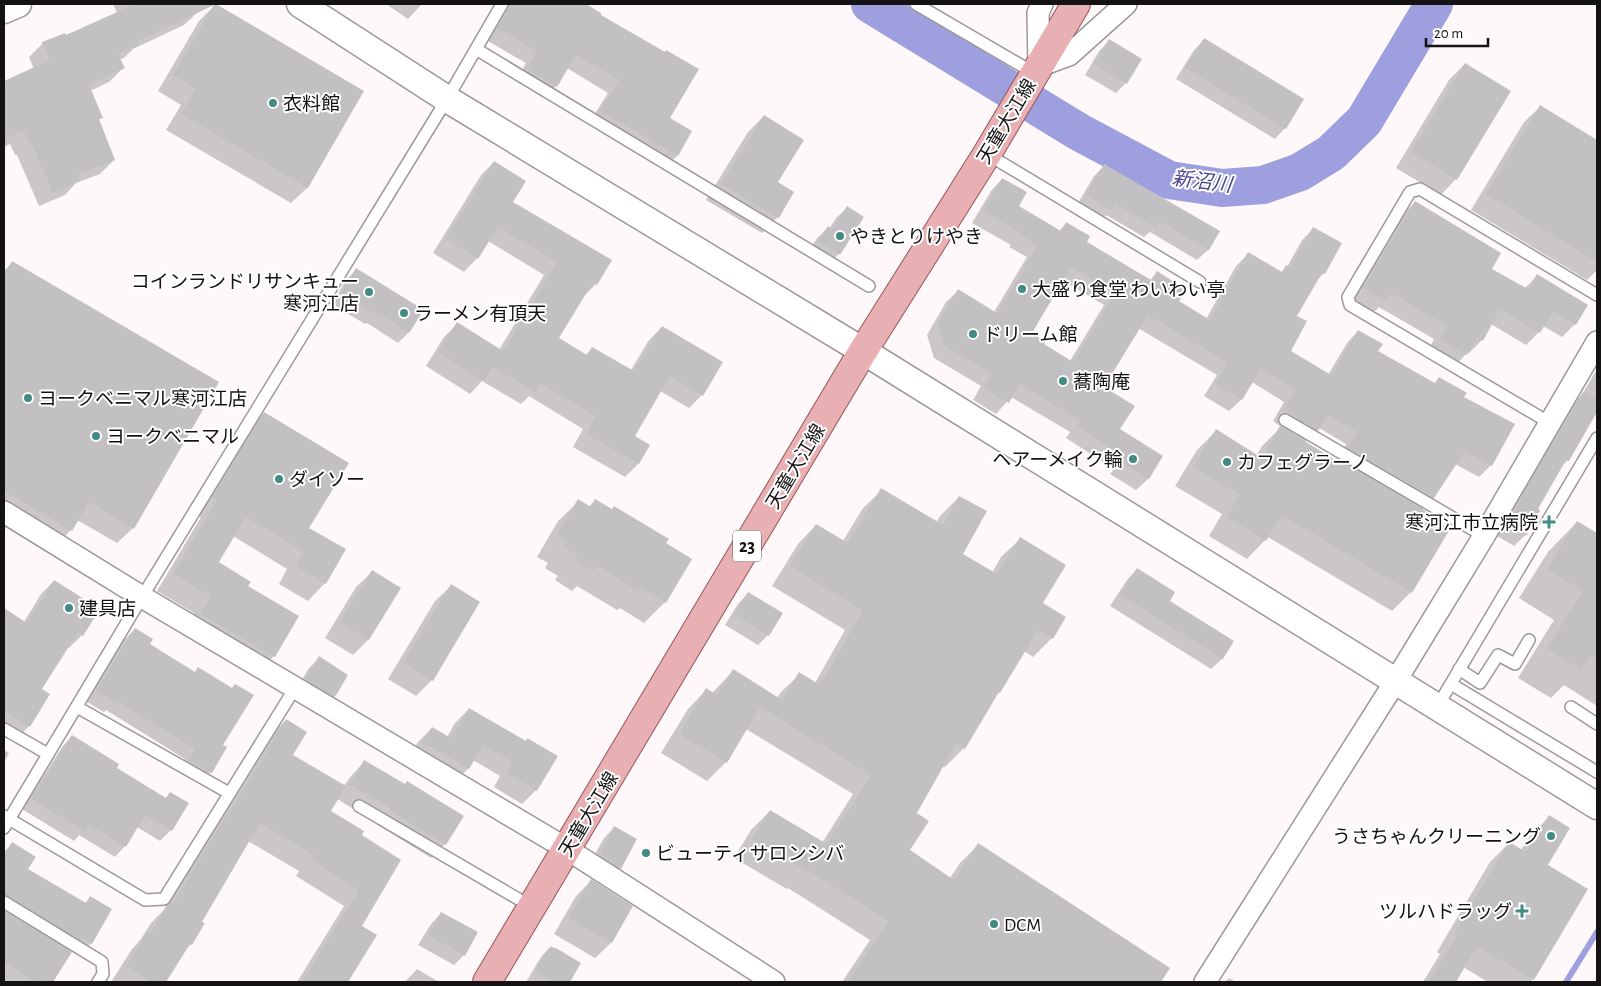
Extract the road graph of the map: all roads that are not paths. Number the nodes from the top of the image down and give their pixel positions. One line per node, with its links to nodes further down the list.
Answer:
1 (18, 4): 8 (street)
2 (300, 4): 11 (street)
3 (501, 4): 9 (lane)
4 (916, 4): 10 (lane)
5 (1042, 4): 10 (street)
6 (1076, 4): 10 (main road, 天童大江線 / 23)
7 (1126, 4): 10 (street)
8 (4, 10)
9 (476, 50): 11 (lane); 14 (lane)
10 (1034, 74): 12 (main road, 天童大江線 / 23)
11 (447, 99): 17 (street); 23 (lane)
12 (987, 154): 13 (lane); 17 (main road, 天童大江線 / 23)
13 (1200, 282)
14 (869, 286)
15 (1597, 295): 19 (lane)
16 (1597, 342): 19 (street)
17 (863, 351): 26 (street); 40 (main road, 天童大江線 / 23)
18 (1285, 420): 22 (lane)
19 (1550, 423): 22 (street)
20 (1597, 438): 25 (lane)
21 (4, 512): 23 (street)
22 (1484, 536): 26 (street)
23 (142, 597): 28 (street); 29 (lane)
24 (1529, 640): 25 (lane)
25 (1459, 669): 27 (lane)
26 (1396, 682): 30 (street); 46 (street)
27 (1451, 684): 30 (lane); 35 (lane)
28 (295, 688): 36 (lane); 40 (street)
29 (77, 707): 34 (lane); 36 (lane)
30 (1437, 707): 38 (street)
31 (1571, 707): 32 (lane)
32 (1597, 724)
33 (4, 728): 34 (lane)
34 (48, 754): 39 (lane)
35 (1597, 772)
36 (230, 794): 39 (lane)
37 (359, 806): 42 (lane)
38 (1597, 806)
39 (5, 821)
40 (567, 849): 42 (main road, 天童大江線 / 23); 45 (street)
41 (4, 902): 43 (lane)
42 (532, 907): 44 (main road, 天童大江線 / 23)
43 (98, 982)
44 (487, 982)
45 (774, 982)
46 (1205, 982)

